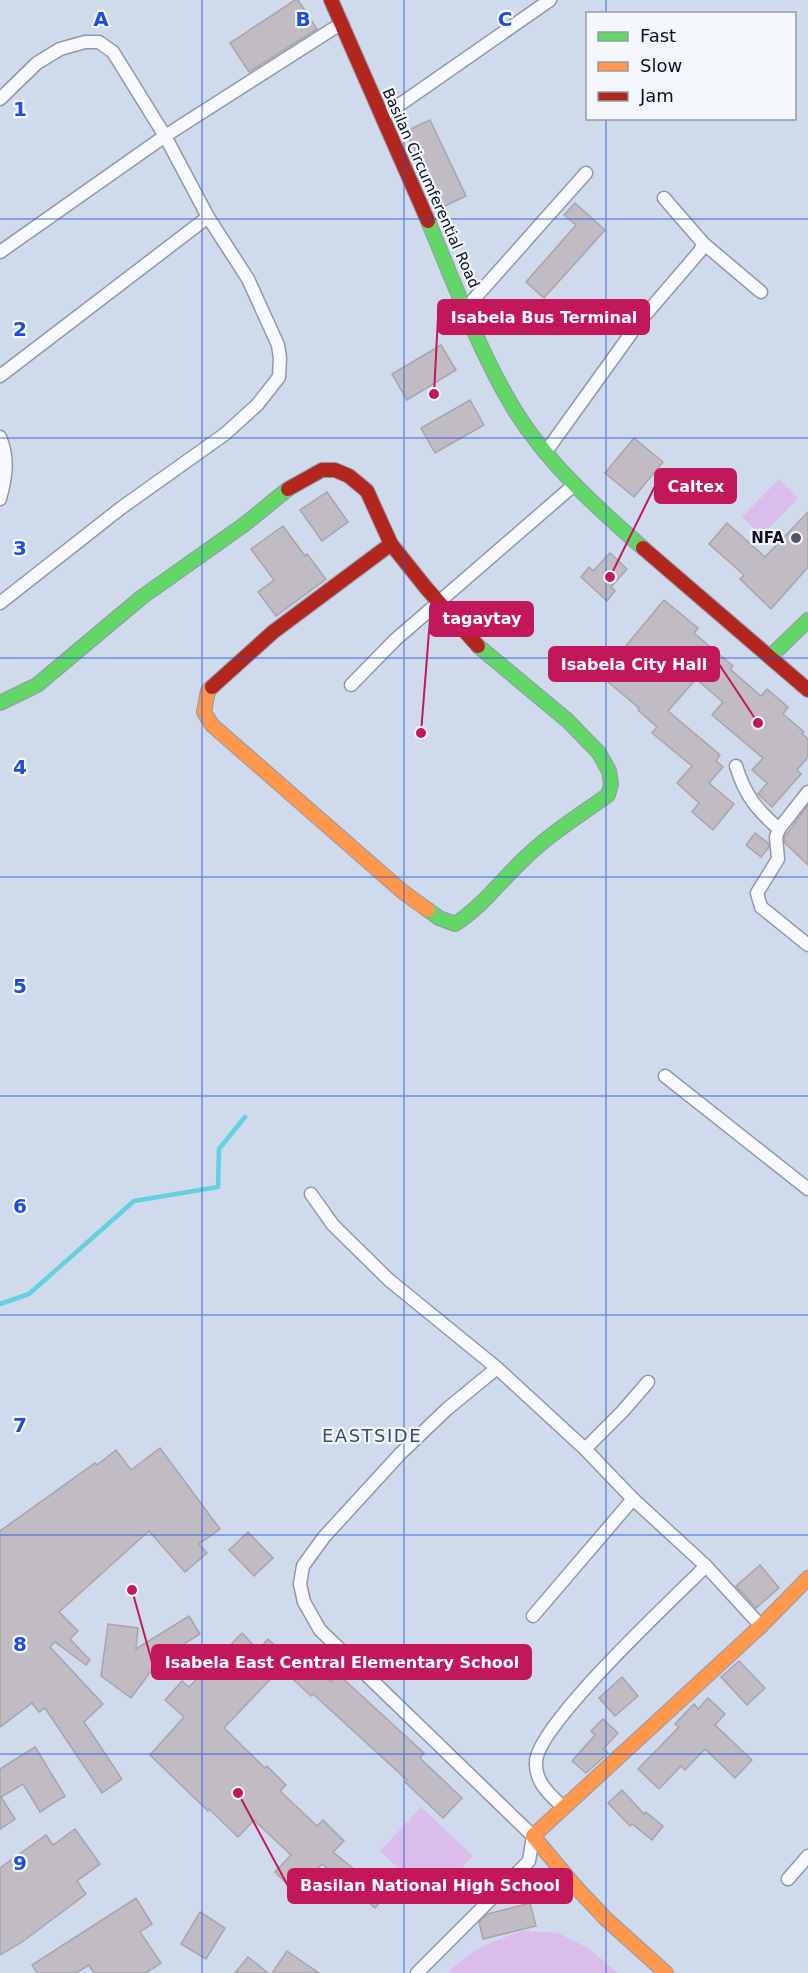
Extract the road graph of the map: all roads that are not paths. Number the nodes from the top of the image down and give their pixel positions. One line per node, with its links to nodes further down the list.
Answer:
1 (331, 0): 3 (street, Basilan Circumferential Road)
2 (550, 0): 5 (street)
3 (342, 23): 5 (street, Basilan Circumferential Road); 6 (street)
4 (0, 99): 6 (street)
5 (382, 117): 13 (street, Basilan Circumferential Road)
6 (165, 136): 9 (street); 11 (street)
7 (586, 173): 13 (street)
8 (664, 198): 10 (street)
9 (208, 217): 14 (street); 21 (street)
10 (703, 243): 12 (street); 16 (street)
11 (0, 252)
12 (761, 292)
13 (466, 308): 16 (street, Basilan Circumferential Road)
14 (0, 376)
15 (0, 437): 18 (street)
16 (545, 453): 17 (street, Basilan Circumferential Road)
17 (574, 485): 20 (street); 23 (street, Basilan Circumferential Road)
18 (0, 499)
19 (391, 544): 20 (street); 20 (street); 26 (street)
20 (439, 602): 24 (street)
21 (0, 603)
22 (808, 620): 23 (street)
23 (771, 656): 25 (street, Basilan Circumferential Road)
24 (351, 685)
25 (808, 690)
26 (0, 703)
27 (736, 766): 29 (street)
28 (808, 792): 29 (street)
29 (779, 829): 30 (street)
30 (808, 945)
31 (665, 1076): 32 (street)
32 (808, 1189)
33 (311, 1194): 34 (street)
34 (497, 1368): 36 (street); 43 (street)
35 (648, 1382): 36 (street)
36 (585, 1449): 37 (street)
37 (633, 1499): 38 (street); 40 (street)
38 (706, 1566): 41 (street); 42 (street)
39 (808, 1578): 41 (street)
40 (533, 1616)
41 (761, 1626): 42 (street)
42 (563, 1807): 43 (street)
43 (533, 1836): 46 (street); 47 (street)
44 (808, 1856): 45 (street)
45 (788, 1879)
46 (417, 1973)
47 (666, 1973)

